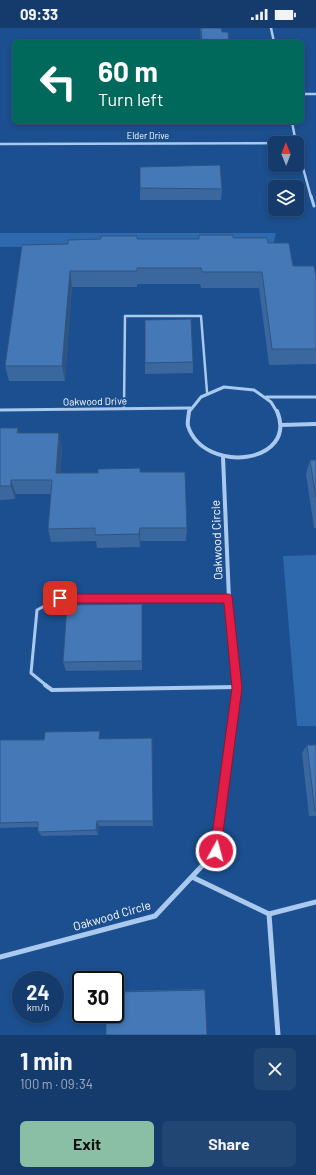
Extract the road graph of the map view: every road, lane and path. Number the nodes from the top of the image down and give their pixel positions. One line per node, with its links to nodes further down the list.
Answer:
1 (270, 28): 2 (street)
2 (273, 40)
3 (304, 94): 4 (street)
4 (316, 94)
5 (292, 124): 6 (street)
6 (295, 136)
7 (0, 144): 8 (street, Elder Drive)
8 (268, 144)
9 (304, 172): 10 (street)
10 (314, 206)
11 (206, 392): 12 (street); 14 (lane); 15 (street)
12 (266, 397): 13 (street); 18 (street)
13 (316, 397)
14 (124, 408): 15 (street, Oakwood Drive); 16 (street, Oakwood Drive)
15 (190, 408): 19 (street)
16 (0, 410)
17 (316, 424): 18 (street)
18 (282, 425): 19 (street)
19 (223, 457): 20 (street, Oakwood Circle)
20 (229, 599): 21 (street, Oakwood Circle); 21 (lane)
21 (237, 688): 22 (street, Oakwood Circle)
22 (192, 877): 24 (street); 25 (street, Oakwood Circle)
23 (316, 902): 24 (street)
24 (269, 914): 26 (street)
25 (0, 957)
26 (278, 1035)

